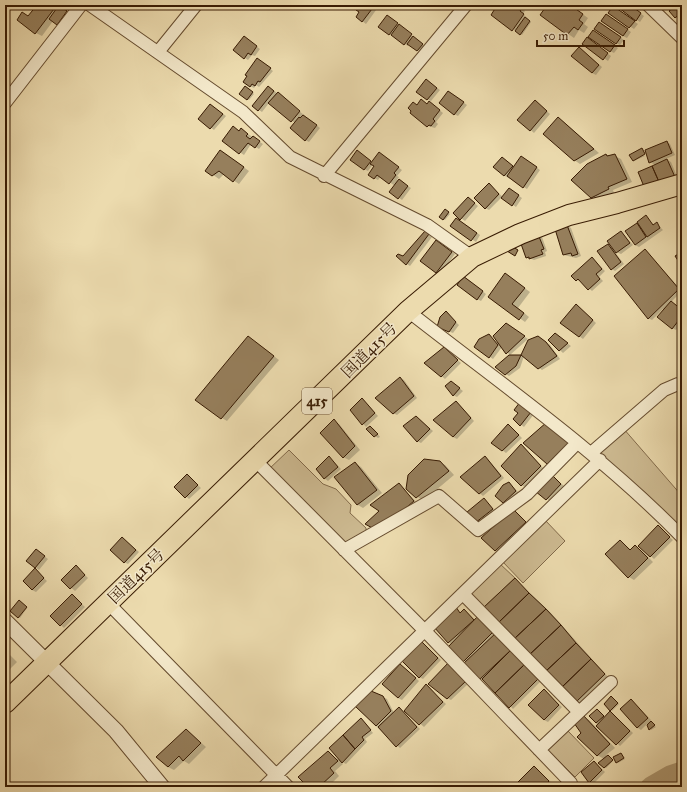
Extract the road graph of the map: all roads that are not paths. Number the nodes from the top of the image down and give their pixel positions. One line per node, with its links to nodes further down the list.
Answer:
1 (81, 5): 8 (street)
2 (90, 5): 7 (street)
3 (196, 5): 7 (street)
4 (466, 5): 9 (street)
5 (648, 5): 6 (street)
6 (682, 38)
7 (158, 52): 9 (street)
8 (5, 102)
9 (324, 176): 11 (street)
10 (682, 184): 11 (highway, 国道415号 / 415)
11 (472, 257): 12 (highway, 国道415号 / 415)
12 (408, 311): 14 (street); 16 (highway, 国道415号 / 415)
13 (682, 385): 15 (street)
14 (577, 443): 15 (street); 18 (street)
15 (595, 457): 17 (street); 19 (street)
16 (256, 460): 18 (street); 20 (highway, 国道415号 / 415)
17 (682, 537)
18 (344, 550): 22 (street)
19 (463, 594): 22 (street); 26 (street)
20 (108, 603): 23 (highway, 国道415号 / 415); 28 (street)
21 (5, 621): 23 (street)
22 (425, 631): 27 (street); 28 (street)
23 (47, 663): 25 (highway, 国道415号 / 415); 30 (street)
24 (611, 682): 26 (street)
25 (5, 703)
26 (579, 712): 27 (street)
27 (539, 750): 29 (street)
28 (276, 776): 31 (street); 32 (street)
29 (571, 783)
30 (162, 787)
31 (264, 787)
32 (288, 787)

